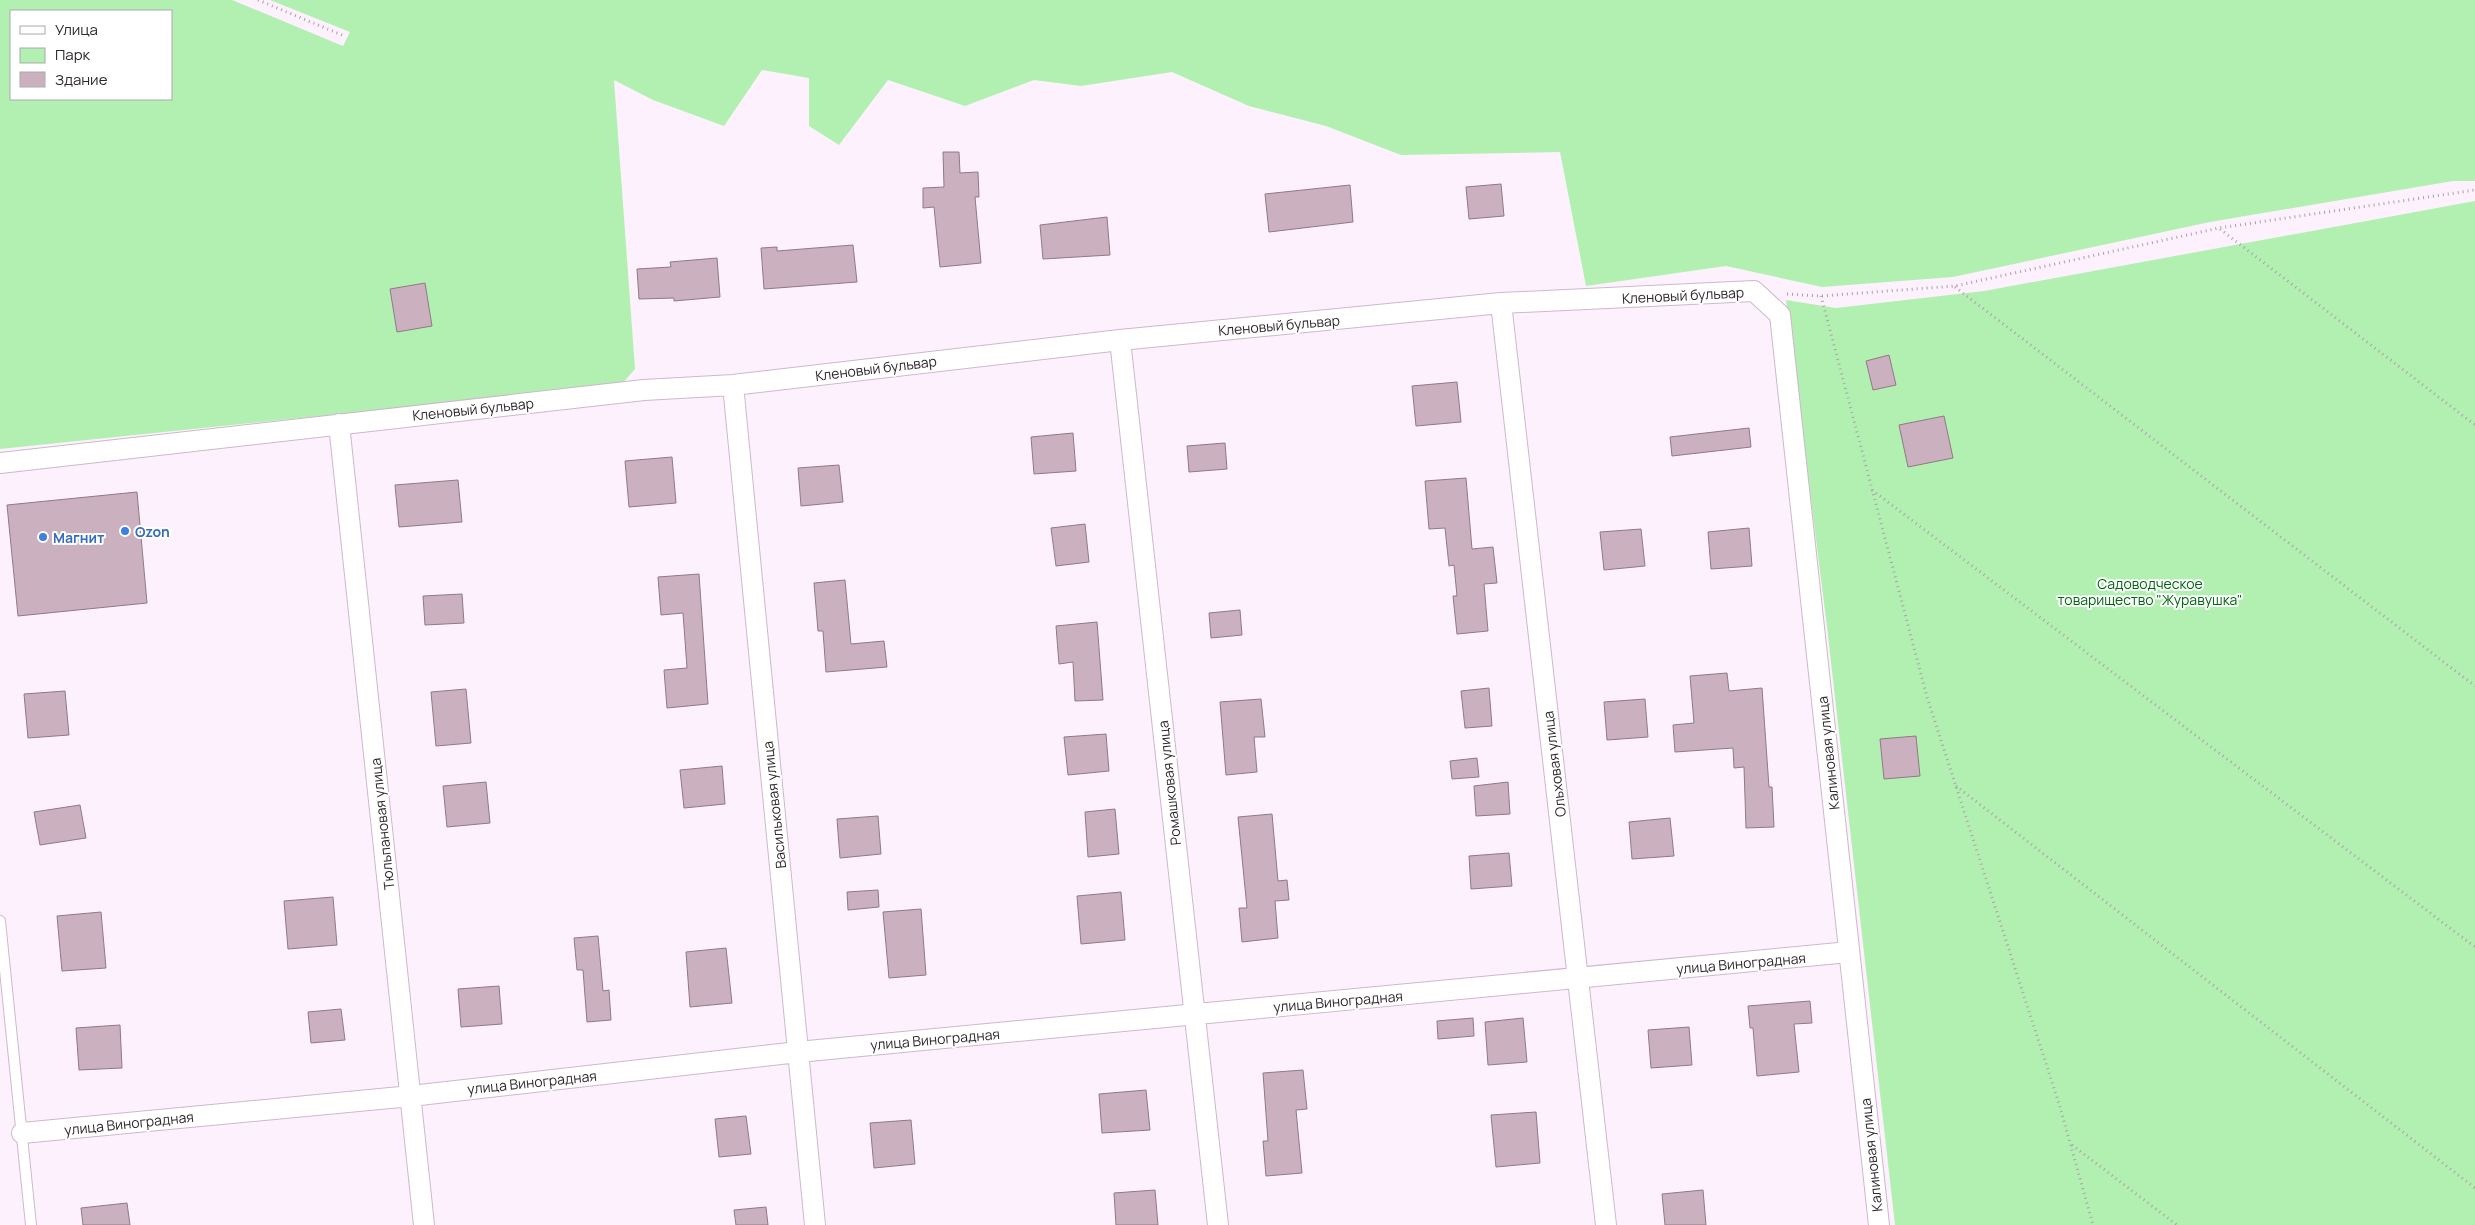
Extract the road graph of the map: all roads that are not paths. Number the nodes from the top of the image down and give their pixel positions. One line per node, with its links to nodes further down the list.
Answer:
1 (1754, 292): 2 (street, Кленовый бульвар); 8 (street, Калиновая улица)
2 (1501, 303): 3 (street, Кленовый бульвар); 9 (street, Ольховая улица)
3 (1120, 340): 4 (street, Кленовый бульвар); 10 (street, Ромашковая улица)
4 (733, 384): 5 (street, Кленовый бульвар); 11 (street, Васильковая улица)
5 (339, 424): 6 (street, Кленовый бульвар); 12 (street, Тюльпановая улица)
6 (0, 463)
7 (0, 921): 13 (lane)
8 (1849, 952): 9 (street, улица Виноградная); 19 (street, Калиновая улица)
9 (1578, 978): 10 (street, улица Виноградная); 18 (street, Ольховая улица)
10 (1195, 1014): 11 (street, улица Виноградная); 17 (street, Ромашковая улица)
11 (798, 1052): 12 (street, улица Виноградная); 16 (street, Васильковая улица)
12 (411, 1096): 13 (street, улица Виноградная); 15 (street, Тюльпановая улица)
13 (22, 1134): 14 (lane)
14 (31, 1225)
15 (424, 1225)
16 (815, 1225)
17 (1218, 1225)
18 (1606, 1225)
19 (1879, 1225)

